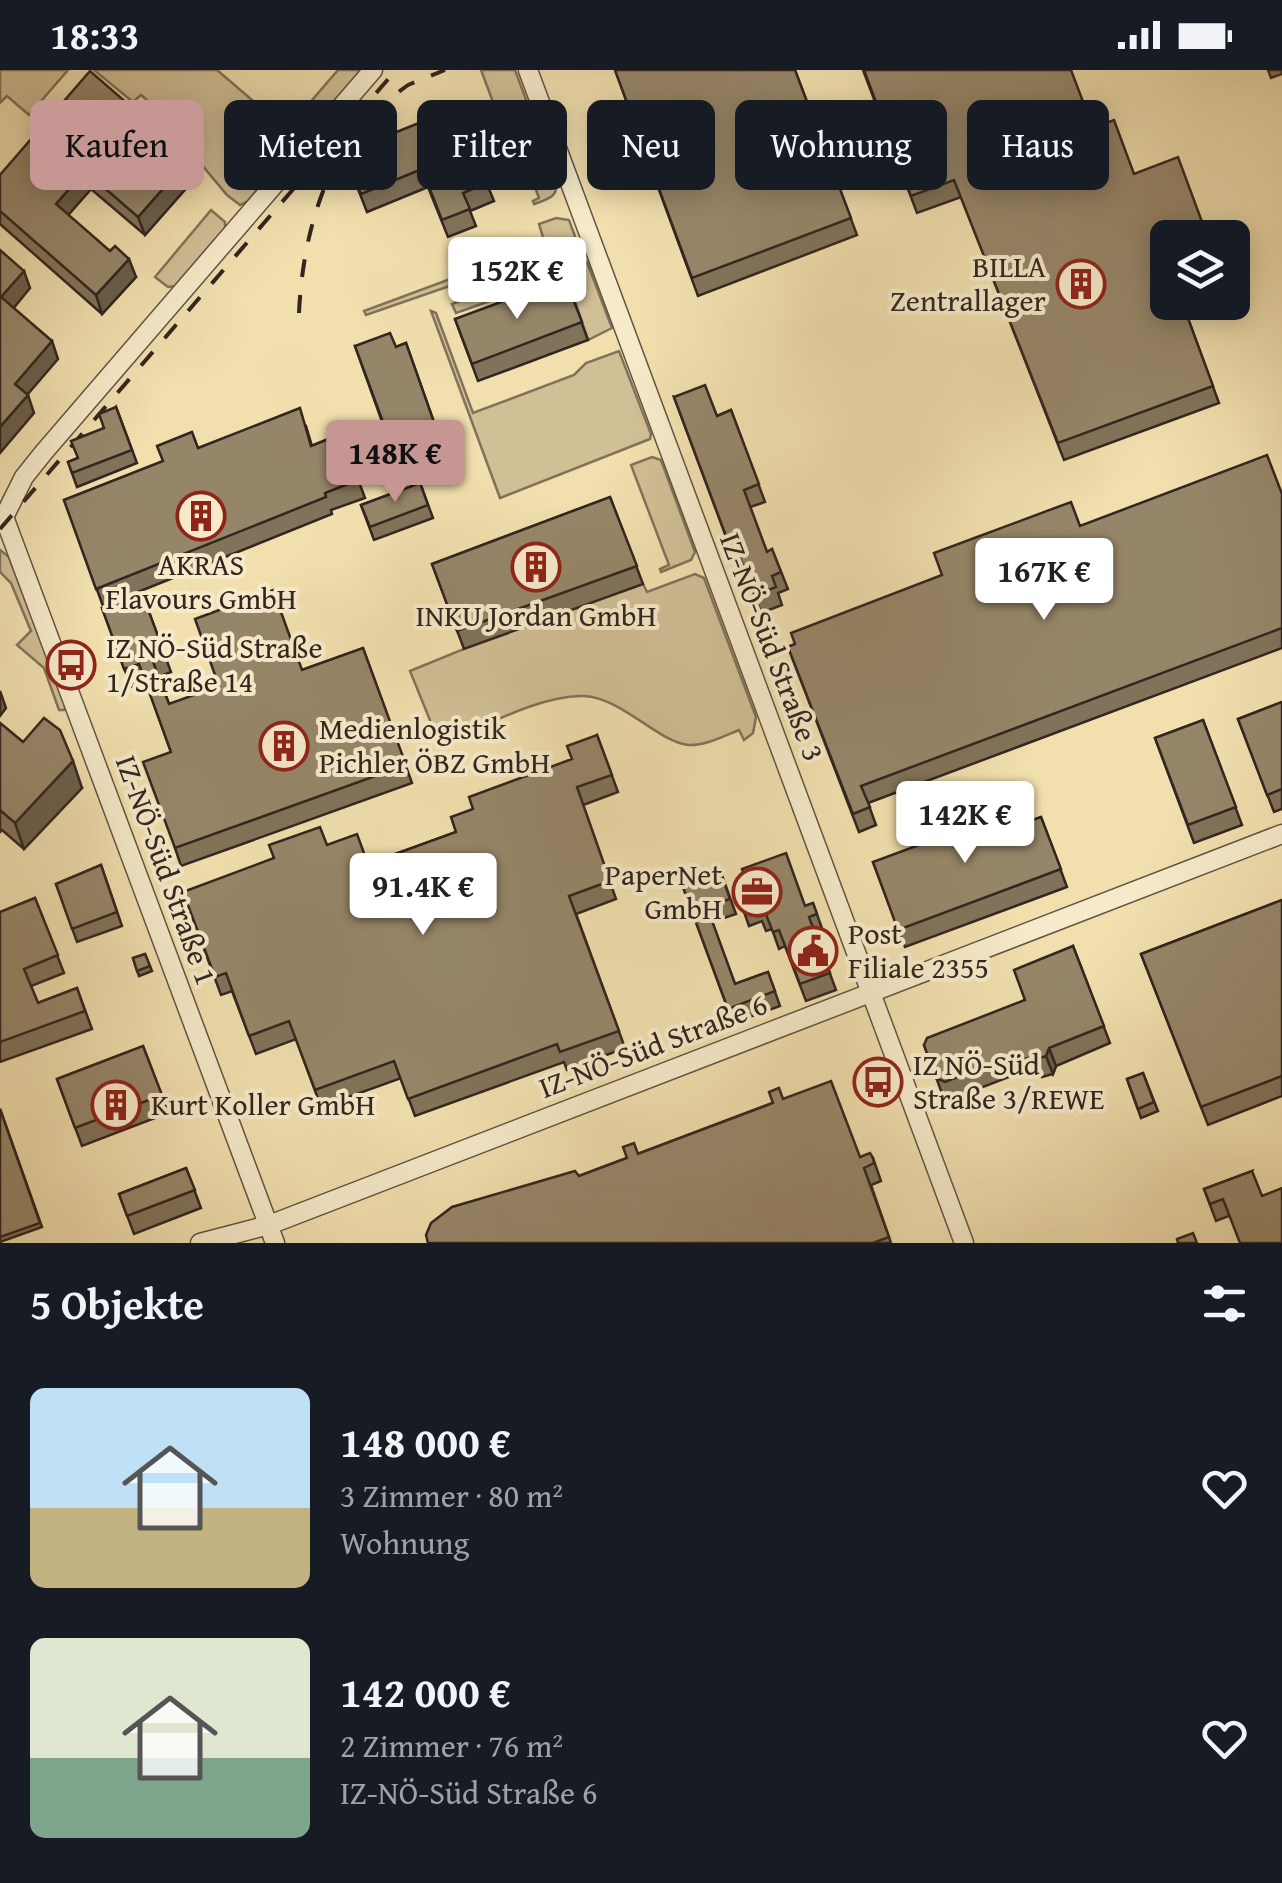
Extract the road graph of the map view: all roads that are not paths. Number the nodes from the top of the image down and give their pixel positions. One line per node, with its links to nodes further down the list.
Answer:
1 (373, 70): 3 (street)
2 (528, 70): 5 (street, IZ-NÖ-Süd Straße 3)
3 (2, 518): 6 (street, IZ-NÖ-Süd Straße 1)
4 (1282, 834): 5 (street, IZ-NÖ-Süd Straße 6)
5 (870, 990): 6 (street, IZ-NÖ-Süd Straße 6); 9 (street, IZ-NÖ-Süd Straße 3)
6 (272, 1234): 7 (street, IZ-NÖ-Süd Straße 6); 8 (street, IZ-NÖ-Süd Straße 6)
7 (200, 1243)
8 (246, 1243)
9 (964, 1243)

